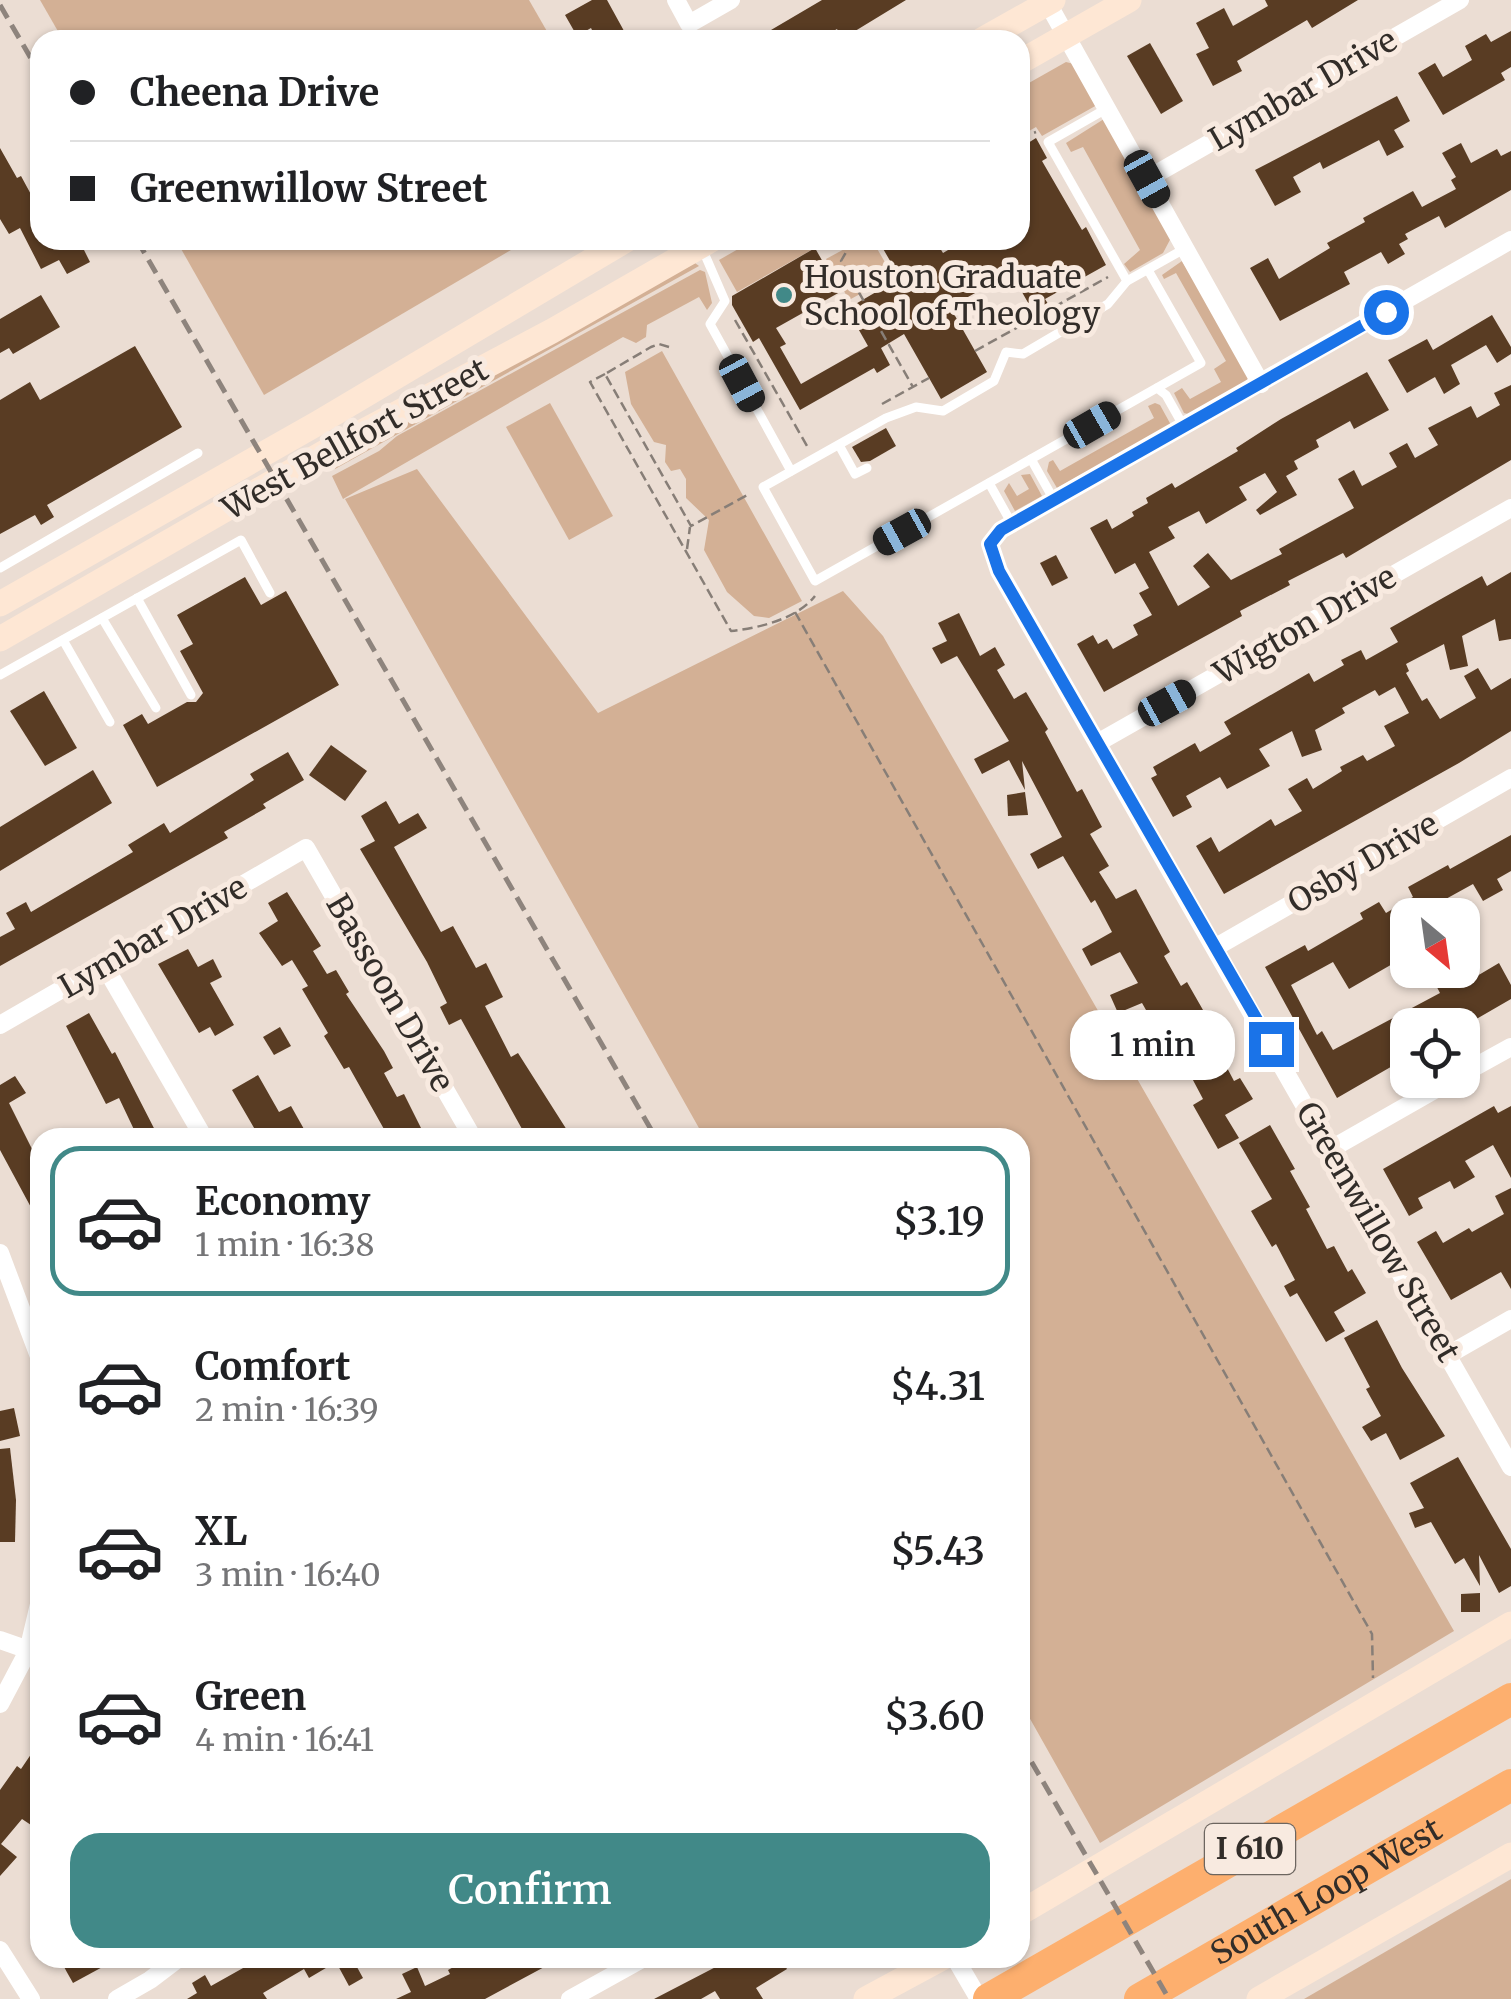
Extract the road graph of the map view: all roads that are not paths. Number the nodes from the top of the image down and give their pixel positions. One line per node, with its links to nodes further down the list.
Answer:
1 (676, 0): 2 (street)
2 (731, 0)
3 (1129, 0): 7 (main road)
4 (1460, 0): 10 (street, Lymbar Drive)
5 (1048, 1): 6 (main road); 7 (street)
6 (999, 30)
7 (1066, 36): 8 (main road); 9 (street)
8 (1030, 56)
9 (1107, 108): 10 (street); 17 (lane)
10 (1147, 179): 12 (street)
11 (1511, 240): 18 (street)
12 (1186, 248): 16 (lane); 18 (street)
13 (609, 250): 33 (main road, West Bellfort Street)
14 (689, 250): 35 (main road, West Bellfort Street)
15 (706, 250): 25 (lane)
16 (1148, 270): 17 (lane); 19 (lane)
17 (1127, 282): 21 (lane)
18 (1261, 384): 20 (street)
19 (1156, 388): 20 (lane); 23 (lane)
20 (1184, 427): 27 (street)
21 (839, 445): 24 (lane); 25 (lane)
22 (198, 454): 30 (lane)
23 (1031, 459): 26 (lane); 27 (lane)
24 (867, 468)
25 (790, 471): 26 (lane)
26 (989, 482): 29 (lane)
27 (1054, 500): 29 (street)
28 (1511, 508): 41 (street, Wigton Drive)
29 (1006, 527): 41 (street, Greenwillow Street)
30 (0, 568)
31 (270, 593): 32 (lane)
32 (137, 598): 34 (lane); 38 (lane)
33 (0, 604)
34 (102, 618): 36 (lane); 39 (lane)
35 (0, 638)
36 (63, 640): 37 (lane); 40 (lane)
37 (0, 676)
38 (192, 695)
39 (156, 708)
40 (110, 722)
41 (1098, 742): 44 (street, Greenwillow Street)
42 (1511, 778): 44 (street, Osby Drive)
43 (306, 848): 45 (street, Lymbar Drive); 51 (street, Bassoon Drive)
44 (1216, 947): 52 (street, Greenwillow Street)
45 (104, 965): 46 (street, Lymbar Drive); 50 (street)
46 (0, 1025)
47 (1511, 1046): 48 (street)
48 (1480, 1064)
49 (1420, 1098): 52 (street)
50 (198, 1128)
51 (467, 1128)
52 (1331, 1149): 56 (street, Greenwillow Street)
53 (1, 1256): 55 (street)
54 (1511, 1319): 56 (street)
55 (30, 1333)
56 (1448, 1355): 57 (street, Greenwillow Street)
57 (1511, 1467)
58 (1511, 1624): 66 (main road)
59 (0, 1640): 60 (street)
60 (30, 1651)
61 (30, 1659): 63 (street)
62 (1511, 1699): 77 (highway, I 610)
63 (0, 1704)
64 (1511, 1785): 78 (highway, South Loop West / I 610)
65 (1511, 1855): 79 (main road)
66 (1030, 1907)
67 (0, 1950): 72 (street)
68 (166, 1968): 73 (street)
69 (626, 1968): 74 (street)
70 (923, 1968): 75 (main road)
71 (961, 1968): 76 (street)
72 (30, 1999)
73 (117, 1999)
74 (570, 1999)
75 (866, 1999)
76 (979, 1999)
77 (989, 1999)
78 (1140, 1999)
79 (1259, 1999)

